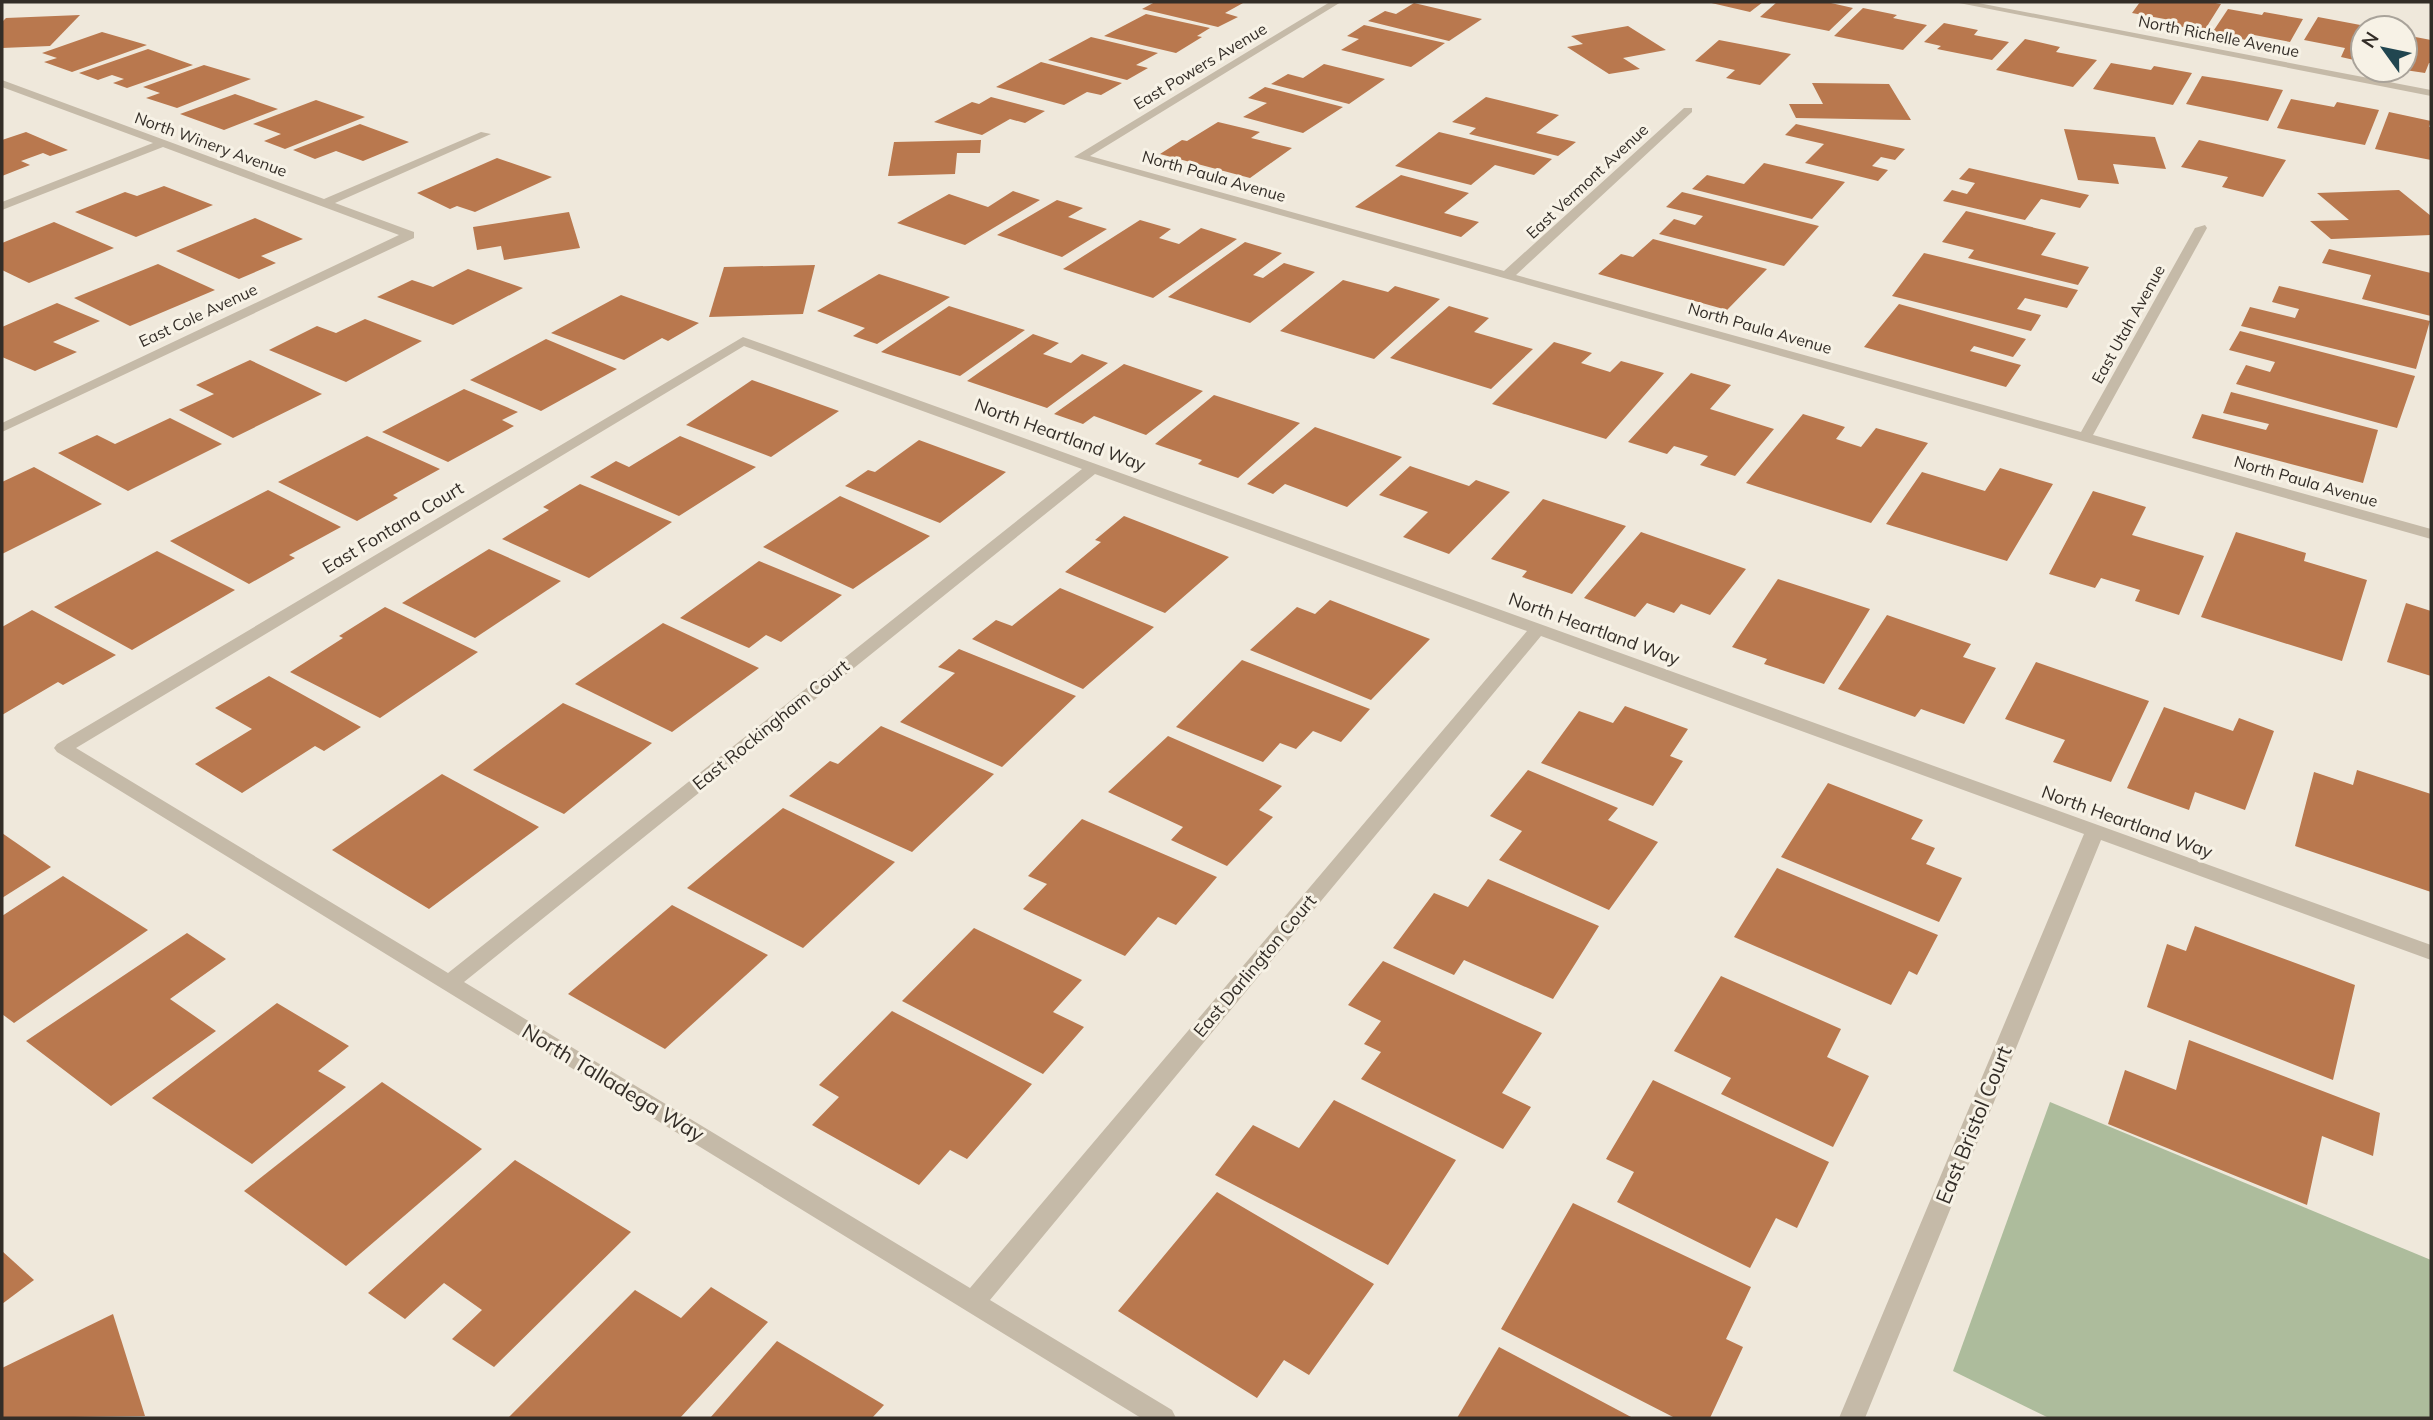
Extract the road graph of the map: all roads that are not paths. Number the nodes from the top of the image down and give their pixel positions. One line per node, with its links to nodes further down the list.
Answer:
1 (1336, 2): 8 (street, East Powers Avenue)
2 (1959, 2): 4 (street, North Richelle Avenue)
3 (2, 83): 7 (street, North Winery Avenue)
4 (2431, 93)
5 (1688, 110): 13 (street, East Vermont Avenue)
6 (485, 134): 9 (street)
7 (163, 143): 9 (street, North Winery Avenue); 10 (street)
8 (1080, 157): 13 (street, North Paula Avenue)
9 (325, 203): 12 (street, North Winery Avenue)
10 (2, 206)
11 (2201, 228): 16 (street, East Utah Avenue)
12 (410, 235): 15 (street, East Cole Avenue)
13 (1507, 276): 16 (street, North Paula Avenue)
14 (743, 341): 17 (street, North Heartland Way); 20 (street, East Fontana Court)
15 (2, 428)
16 (2085, 437): 18 (street, North Paula Avenue)
17 (1093, 468): 19 (street, North Heartland Way); 23 (street, East Rockingham Court)
18 (2431, 534)
19 (1538, 629): 21 (street, North Heartland Way); 24 (street, East Darlington Court)
20 (63, 748): 23 (street, North Talladega Way)
21 (2095, 831): 22 (street, North Heartland Way); 26 (street, East Bristol Court)
22 (2431, 953)
23 (449, 983): 24 (street, North Talladega Way)
24 (973, 1302): 25 (street, North Talladega Way)
25 (1163, 1418)
26 (1852, 1418)

